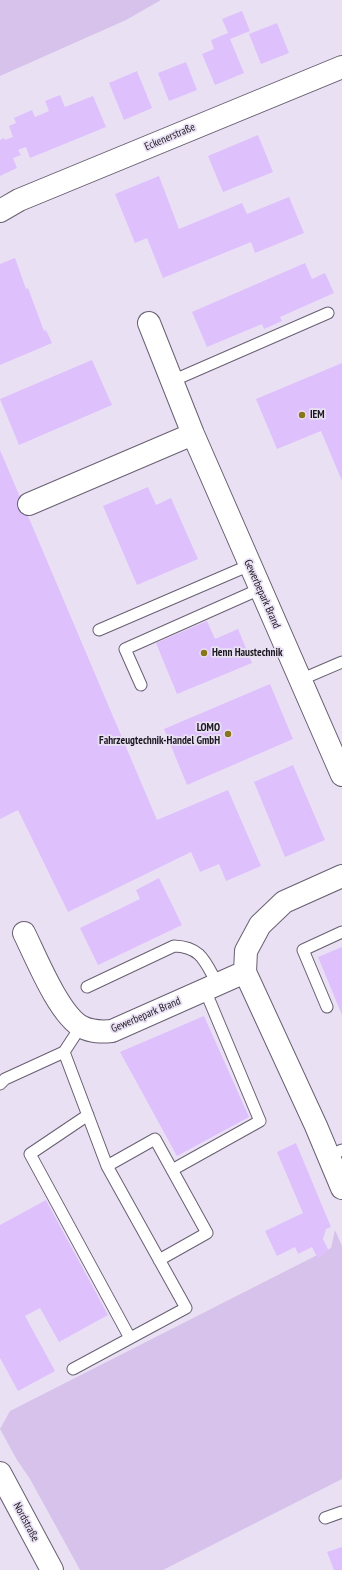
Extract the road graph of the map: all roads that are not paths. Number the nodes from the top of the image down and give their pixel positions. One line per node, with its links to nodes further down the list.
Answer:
1 (342, 67): 2 (street, Eckenerstraße)
2 (0, 210)
3 (328, 313): 5 (lane)
4 (149, 323): 5 (street, Gewerbepark Brand)
5 (172, 381): 6 (street, Gewerbepark Brand)
6 (193, 434): 7 (street); 8 (street, Gewerbepark Brand)
7 (29, 504)
8 (250, 565): 9 (street, Gewerbepark Brand); 10 (lane)
9 (260, 589): 12 (street, Gewerbepark Brand); 13 (lane)
10 (99, 630)
11 (342, 662): 12 (lane)
12 (300, 680): 14 (street, Gewerbepark Brand)
13 (141, 685)
14 (342, 775)
15 (342, 876): 18 (street)
16 (342, 932): 21 (lane)
17 (24, 933): 22 (street, Gewerbepark Brand)
18 (245, 972): 20 (street, Gewerbepark Brand); 26 (street)
19 (86, 987): 20 (lane)
20 (212, 987): 22 (street, Gewerbepark Brand); 28 (lane)
21 (327, 1006)
22 (81, 1026): 23 (lane)
23 (64, 1052): 24 (lane); 25 (lane)
24 (2, 1080)
25 (88, 1116): 27 (lane); 31 (lane)
26 (335, 1153): 29 (street)
27 (107, 1166): 28 (lane); 30 (lane)
28 (172, 1170): 30 (lane)
29 (342, 1188)
30 (159, 1260): 31 (lane)
31 (130, 1338): 32 (lane)
32 (73, 1369)
33 (0, 1473): 36 (street, Nordstraße)
34 (342, 1512): 35 (lane)
35 (325, 1518)
36 (52, 1570)

